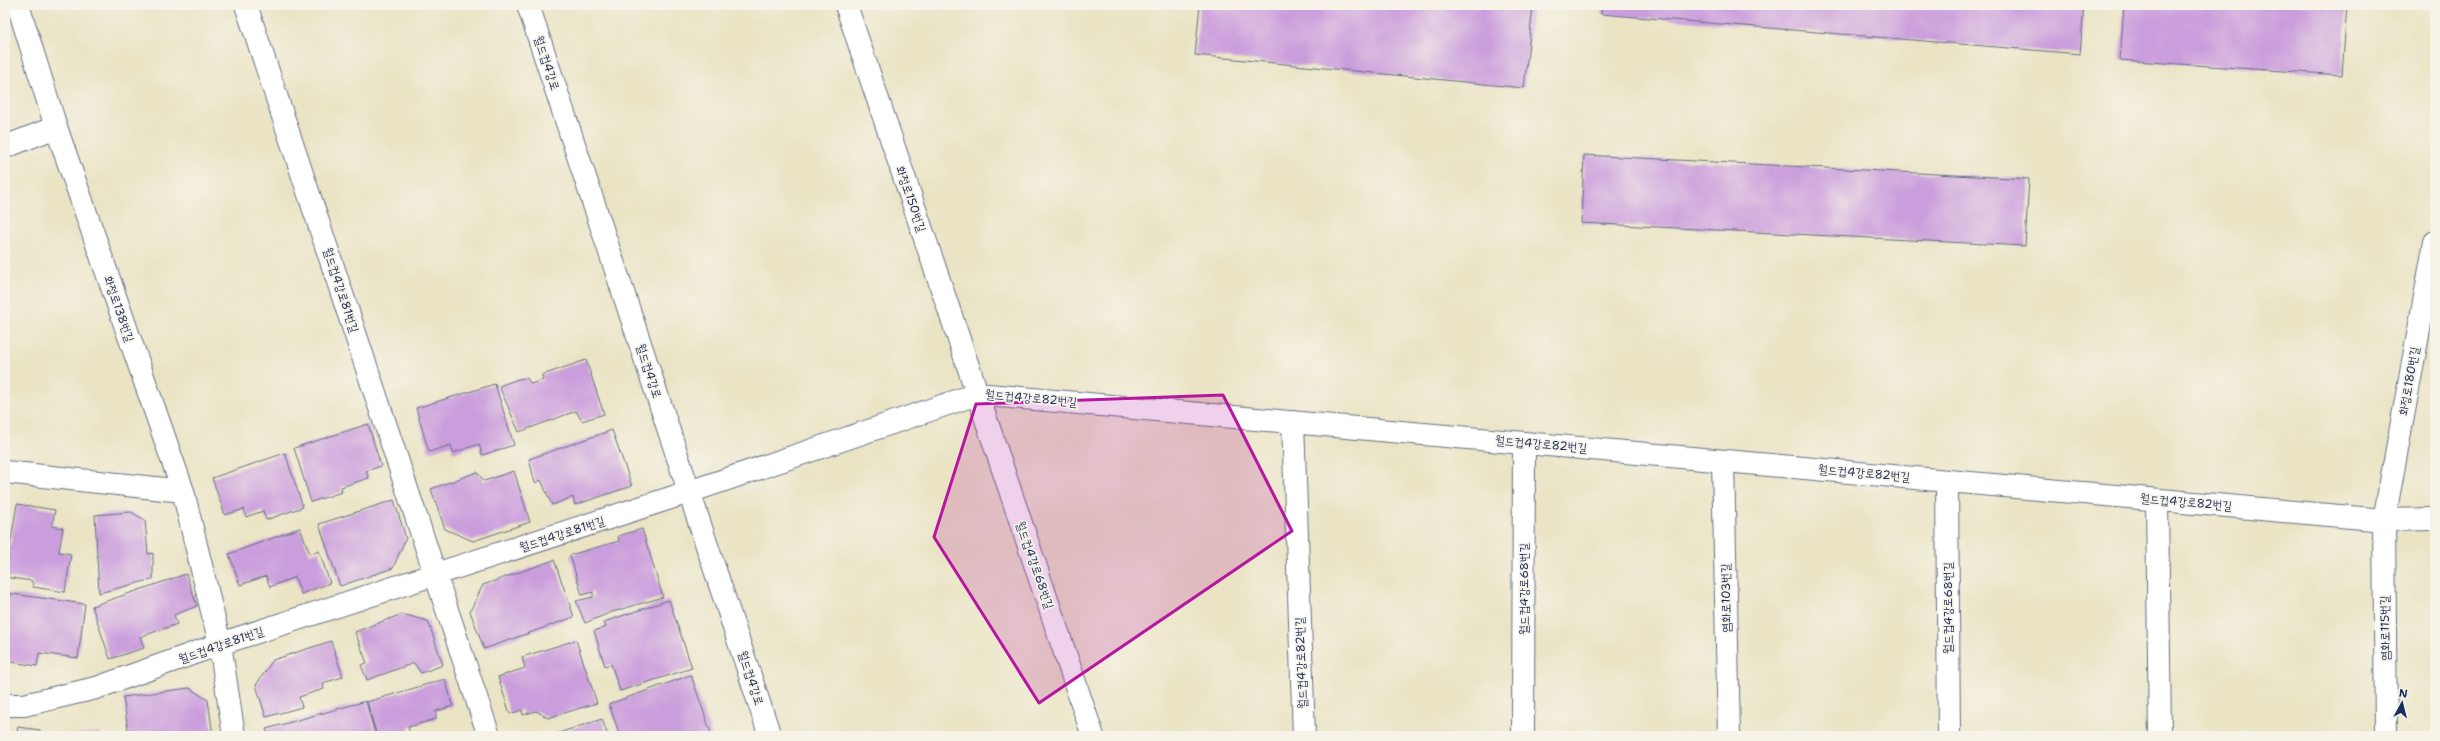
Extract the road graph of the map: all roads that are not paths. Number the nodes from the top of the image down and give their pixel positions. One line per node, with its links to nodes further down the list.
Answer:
1 (18, 5): 5 (street, 화정로138번길)
2 (246, 5): 19 (street, 월드컵4강로81번길)
3 (528, 5): 15 (street, 월드컵4강로)
4 (846, 5): 8 (street, 화정로150번길)
5 (56, 127): 6 (street); 14 (street, 화정로138번길)
6 (5, 147)
7 (2435, 242): 18 (street, 화정로180번길)
8 (977, 394): 9 (street, 월드컵4강로82번길); 15 (street, 월드컵4강로82번길); 25 (street, 월드컵4강로68번길)
9 (1293, 422): 10 (street, 월드컵4강로82번길); 26 (street, 월드컵4강로82번길)
10 (1524, 443): 11 (street, 월드컵4강로82번길); 27 (street, 월드컵4강로68번길)
11 (1722, 461): 13 (street, 월드컵4강로82번길); 28 (street, 염화로103번길)
12 (5, 472): 14 (street)
13 (1947, 481): 16 (street, 월드컵4강로82번길); 29 (street, 월드컵4강로68번길)
14 (183, 491): 20 (street, 화정로138번길)
15 (689, 492): 19 (street, 월드컵4강로81번길); 24 (street, 월드컵4강로)
16 (2157, 500): 18 (street, 월드컵4강로82번길); 30 (street)
17 (2435, 519): 18 (street, 월드컵4강로82번길)
18 (2384, 520): 31 (street, 염화로115번길)
19 (436, 576): 20 (street, 월드컵4강로81번길); 23 (street, 월드컵4강로81번길)
20 (220, 644): 21 (street, 월드컵4강로81번길); 22 (street, 화정로138번길)
21 (5, 705)
22 (234, 736)
23 (488, 736)
24 (770, 736)
25 (1093, 736)
26 (1304, 736)
27 (1523, 736)
28 (1730, 736)
29 (1949, 736)
30 (2160, 736)
31 (2386, 736)

